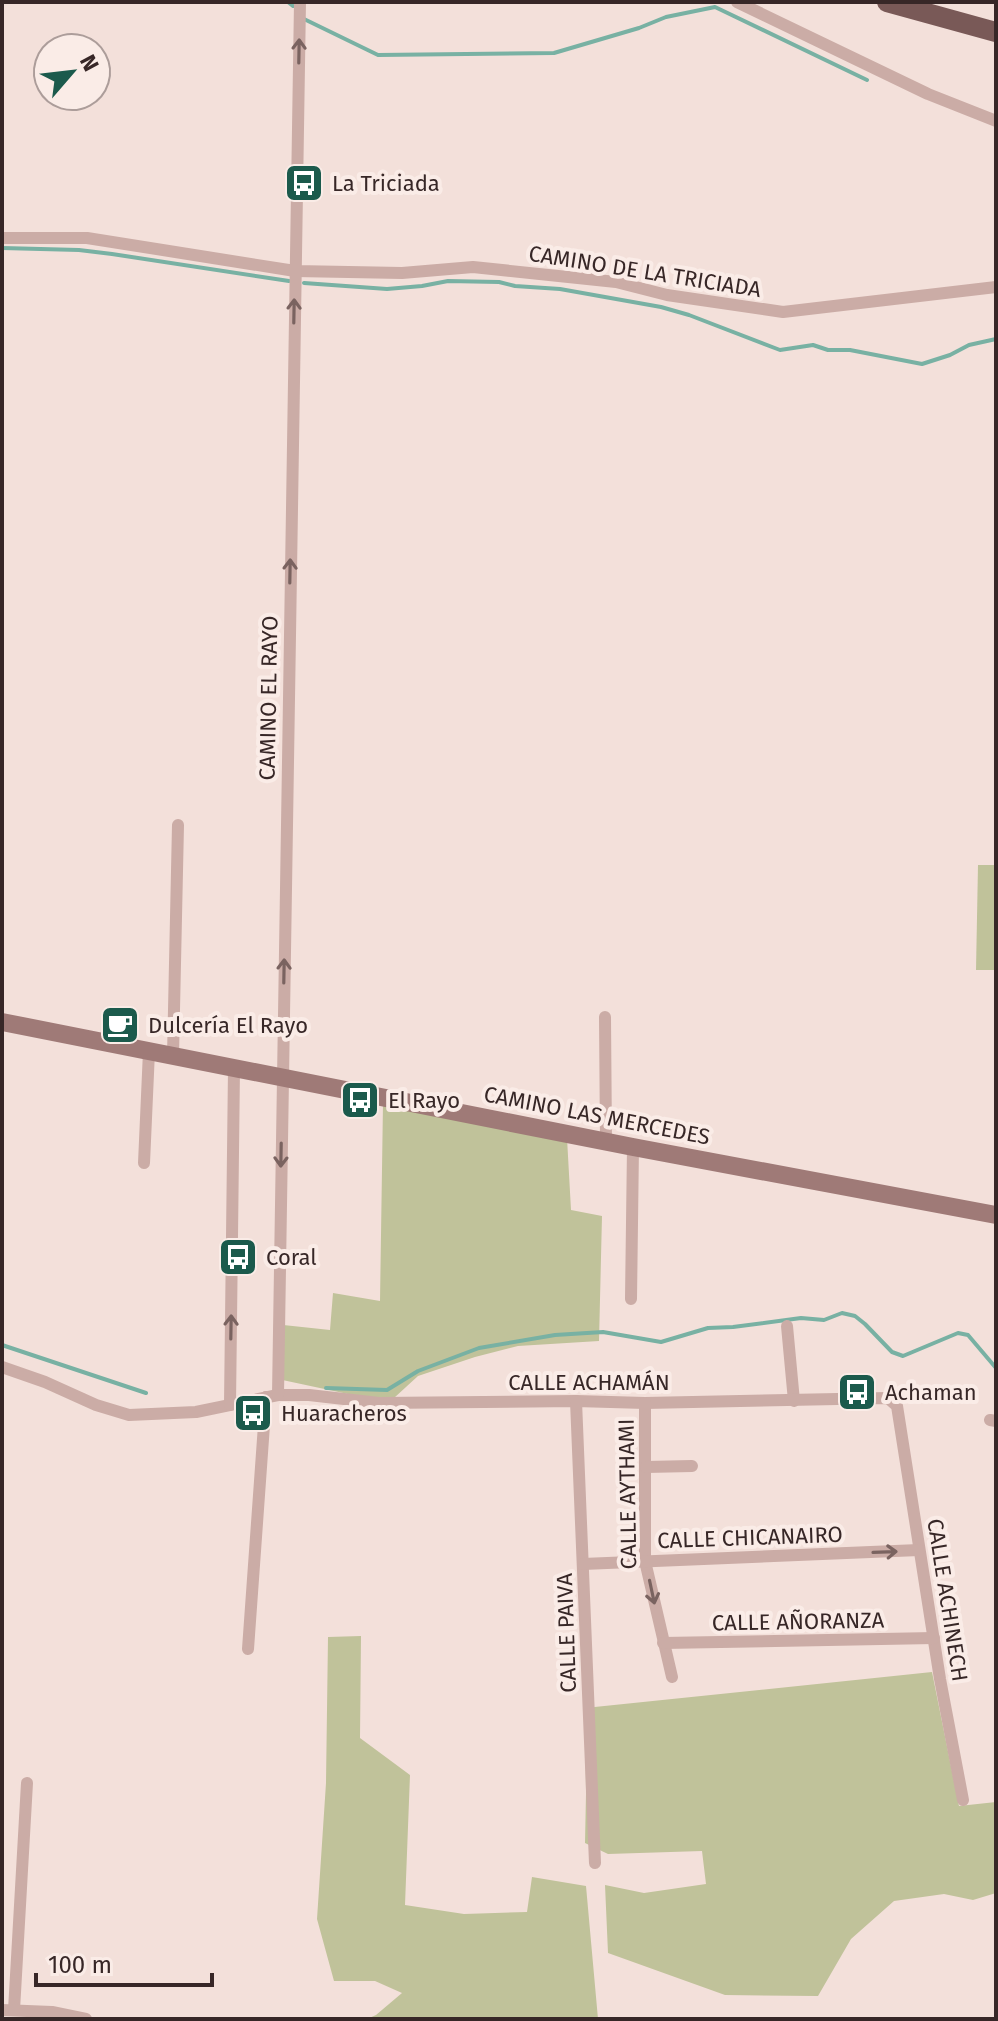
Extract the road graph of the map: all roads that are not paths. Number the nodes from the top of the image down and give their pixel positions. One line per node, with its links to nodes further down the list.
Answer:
1 (300, 2): 7 (street, CAMINO EL RAYO, one-way to 1)
2 (737, 2): 5 (street)
3 (887, 2): 4 (main road)
4 (996, 32)
5 (996, 121)
6 (2, 238): 7 (street, CAMINO DE LA TRICIADA)
7 (295, 271): 8 (street, CAMINO DE LA TRICIADA); 15 (street, CAMINO EL RAYO, one-way to 7)
8 (996, 287)
9 (178, 825): 13 (street)
10 (605, 1017): 16 (street)
11 (2, 1022): 12 (main road, CAMINO LAS MERCEDES)
12 (149, 1051): 13 (main road, CAMINO LAS MERCEDES); 18 (street)
13 (173, 1056): 14 (main road, CAMINO LAS MERCEDES)
14 (234, 1068): 15 (main road, CAMINO LAS MERCEDES); 27 (street, one-way to 14)
15 (284, 1077): 16 (main road, CAMINO LAS MERCEDES); 23 (street, CAMINO EL RAYO, one-way to 23)
16 (606, 1142): 17 (main road, CAMINO LAS MERCEDES)
17 (633, 1147): 19 (main road, CAMINO LAS MERCEDES); 20 (street)
18 (144, 1163)
19 (996, 1215)
20 (631, 1299)
21 (787, 1326): 25 (street)
22 (2, 1367): 27 (street, CALLE ACHAMÁN)
23 (272, 1396): 24 (street, CALLE ACHAMÁN); 27 (street, CALLE ACHAMÁN); 36 (street, CAMINO EL RAYO)
24 (576, 1401): 26 (street, CALLE ACHAMÁN); 33 (street, CALLE PAIVA)
25 (794, 1401): 26 (street, CALLE ACHAMÁN); 28 (street, CALLE ACHAMÁN)
26 (645, 1403): 30 (street, CALLE AYTHAMI)
27 (230, 1405)
28 (897, 1406): 31 (street, CALLE ACHINECH)
29 (692, 1466): 30 (street)
30 (646, 1467): 32 (street, CALLE AYTHAMI)
31 (919, 1550): 32 (street, CALLE CHICANAIRO, one-way to 31); 34 (street, CALLE ACHINECH)
32 (645, 1561): 33 (street, CALLE CHICANAIRO); 35 (street, CALLE AYTHAMI, one-way to 35)
33 (583, 1564): 40 (street, CALLE PAIVA)
34 (934, 1638): 35 (street, CALLE AÑORANZA); 39 (street, CALLE ACHINECH)
35 (663, 1643): 37 (street, CALLE AYTHAMI)
36 (248, 1649)
37 (672, 1677)
38 (27, 1783): 41 (street)
39 (963, 1800)
40 (595, 1863)
41 (8, 2010): 42 (street)
42 (86, 2019)

